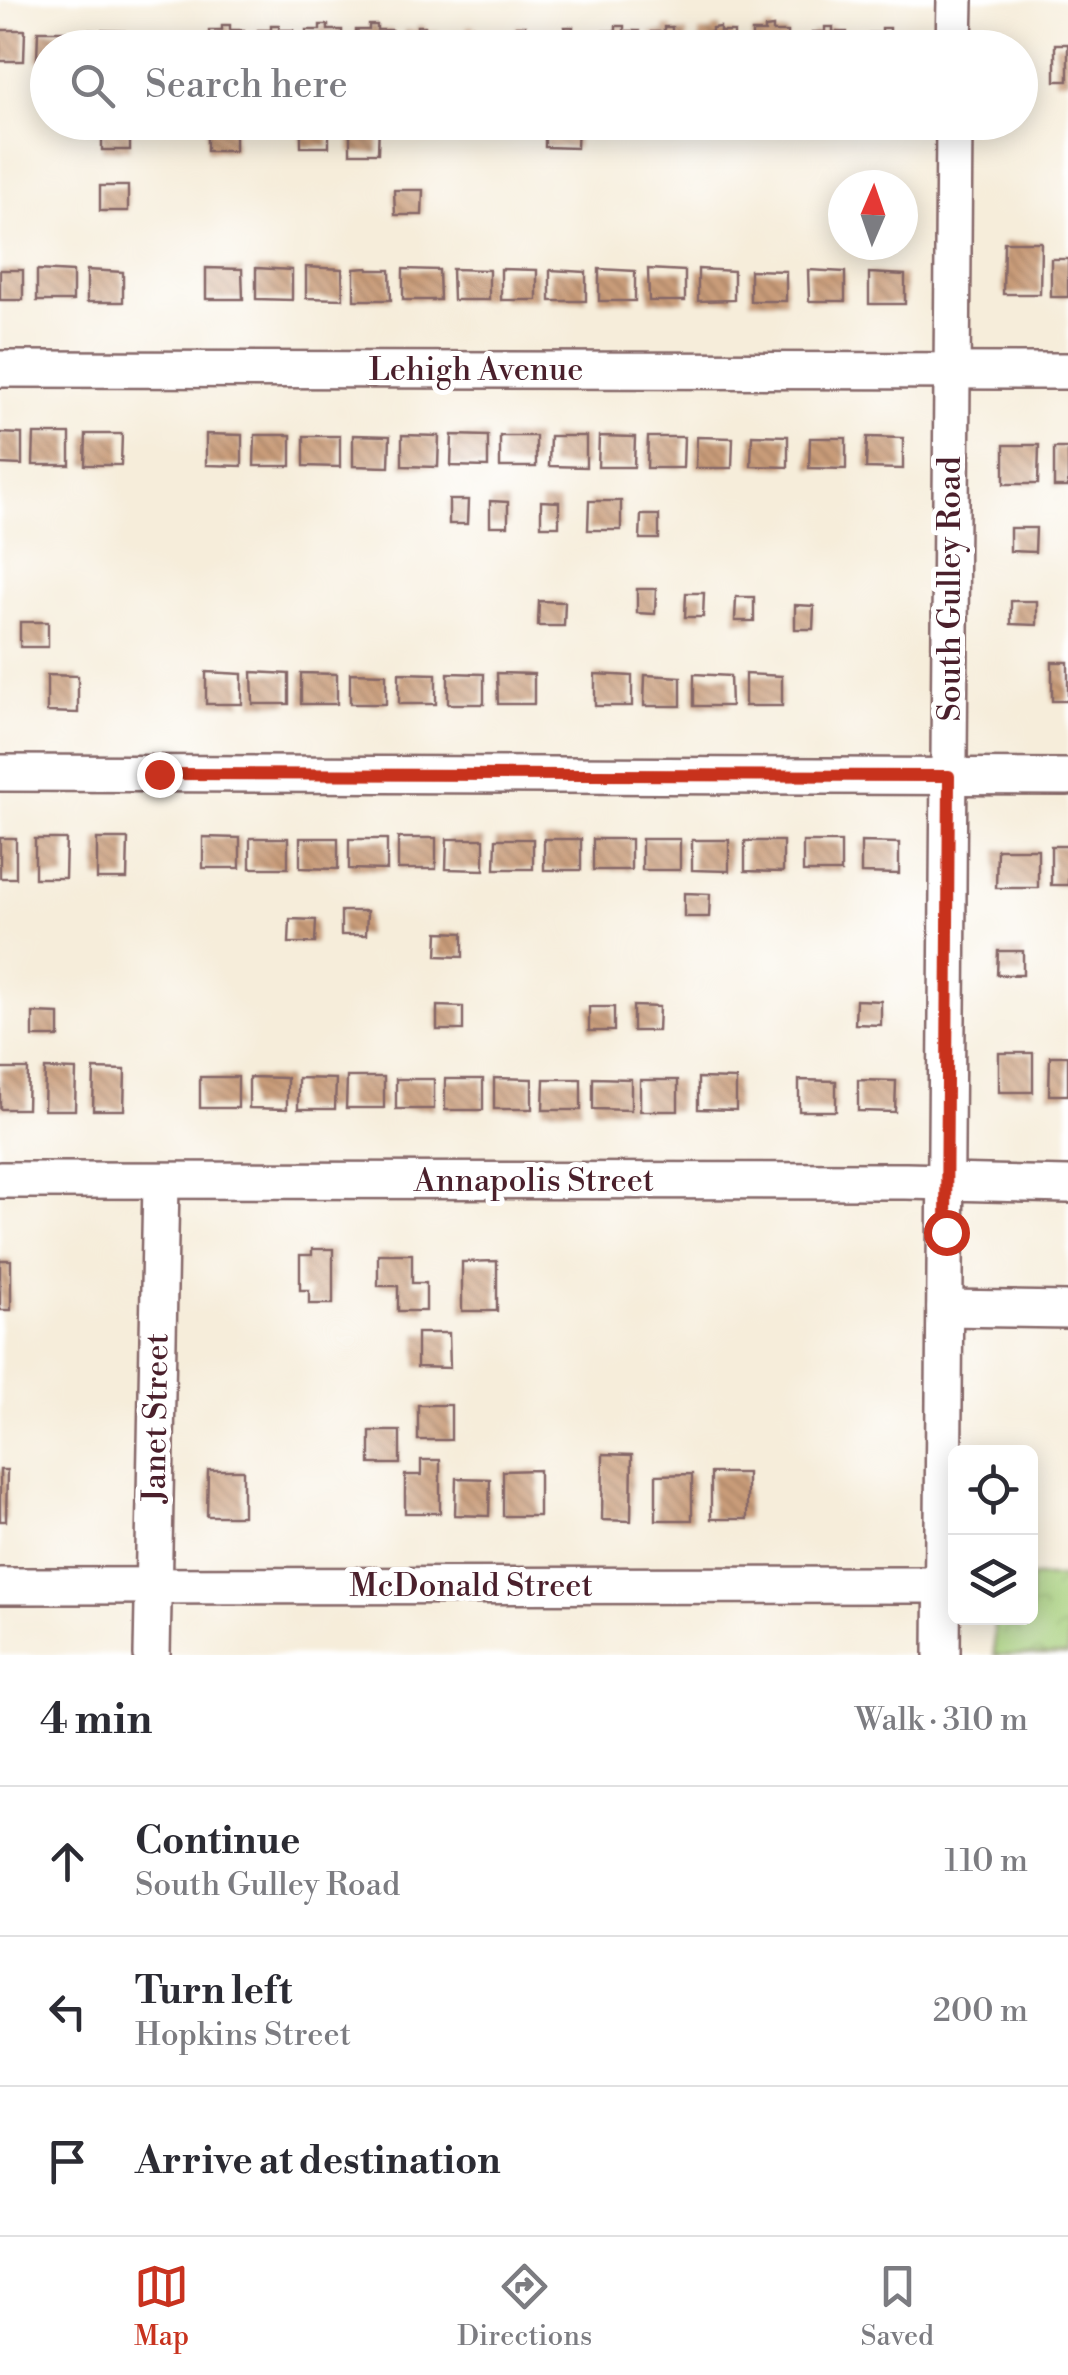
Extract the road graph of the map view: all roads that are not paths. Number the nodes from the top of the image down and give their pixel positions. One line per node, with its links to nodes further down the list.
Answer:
1 (955, 0): 2 (street)
2 (954, 30)
3 (954, 140): 5 (street, South Gulley Road)
4 (0, 369): 5 (street, Lehigh Avenue)
5 (952, 370): 6 (street, Lehigh Avenue); 8 (street, South Gulley Road)
6 (1068, 372)
7 (0, 773): 8 (street)
8 (949, 776): 9 (street); 12 (street, South Gulley Road)
9 (1068, 776)
10 (0, 1180): 11 (street, Annapolis Street)
11 (161, 1182): 12 (street, Annapolis Street); 18 (street, Janet Street)
12 (946, 1182): 13 (street, Annapolis Street); 14 (street, South Gulley Road)
13 (1068, 1185)
14 (945, 1308): 15 (street); 16 (street, South Gulley Road)
15 (1068, 1310)
16 (943, 1585): 18 (street, McDonald Street); 20 (street, South Gulley Road)
17 (0, 1586): 18 (street, McDonald Street)
18 (152, 1586): 19 (street, Janet Street)
19 (152, 1655)
20 (942, 1655)

